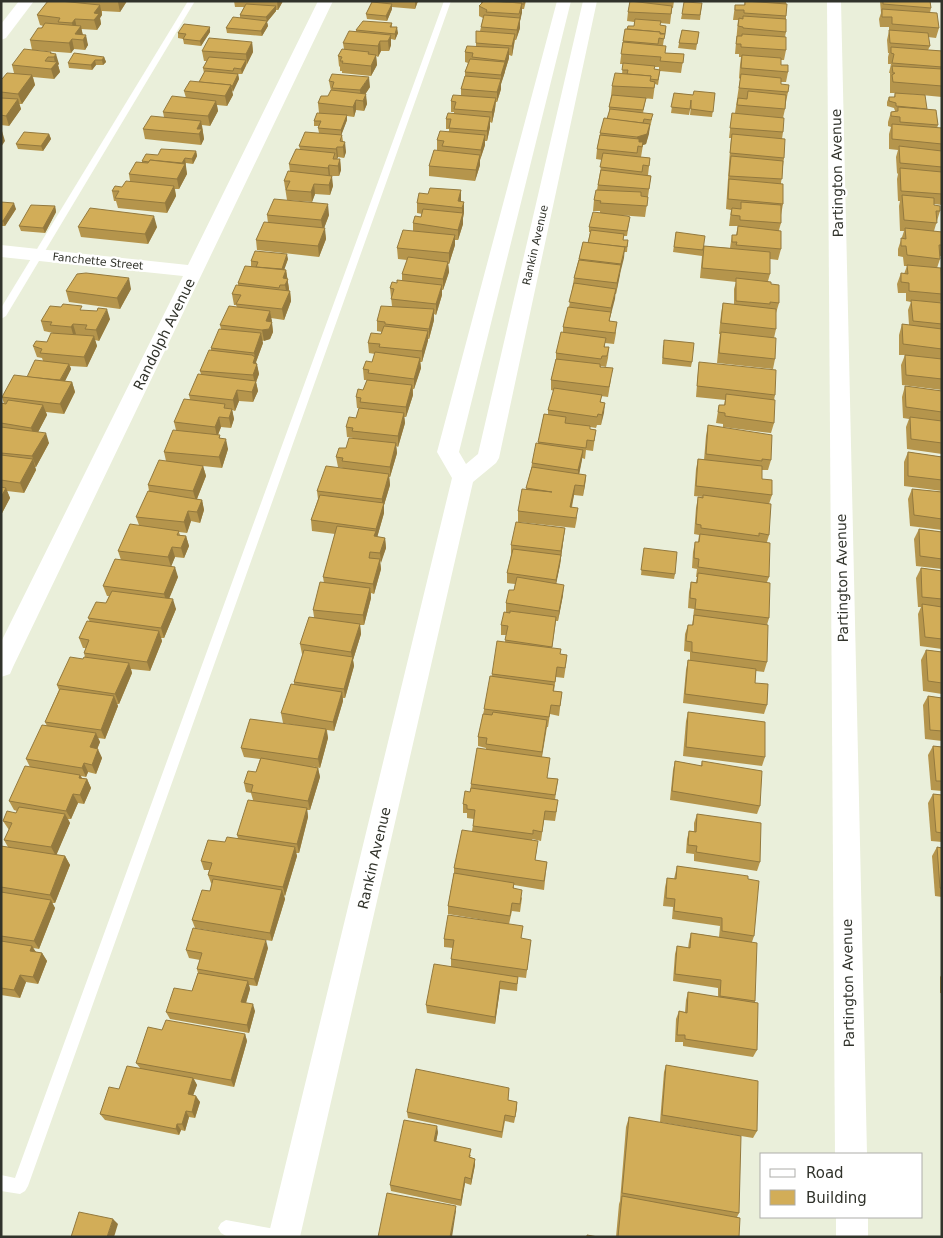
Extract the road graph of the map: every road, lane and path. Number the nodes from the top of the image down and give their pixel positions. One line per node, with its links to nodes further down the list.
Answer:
1 (27, 1): 8 (street)
2 (192, 1): 10 (lane)
3 (326, 1): 11 (street, Randolph Avenue)
4 (448, 1): 16 (lane)
5 (564, 1): 13 (street)
6 (590, 1): 13 (street, Rankin Avenue)
7 (834, 1): 15 (street, Partington Avenue)
8 (1, 35)
9 (1, 251): 10 (street, Fanchette Street)
10 (39, 255): 11 (street, Fanchette Street); 12 (lane)
11 (194, 271): 14 (street, Randolph Avenue)
12 (1, 316)
13 (463, 478): 20 (street, Rankin Avenue)
14 (1, 667)
15 (851, 1153)
16 (1, 1183)
17 (852, 1218): 21 (street)
18 (226, 1228): 19 (lane)
19 (275, 1237)
20 (284, 1237)
21 (852, 1237)

